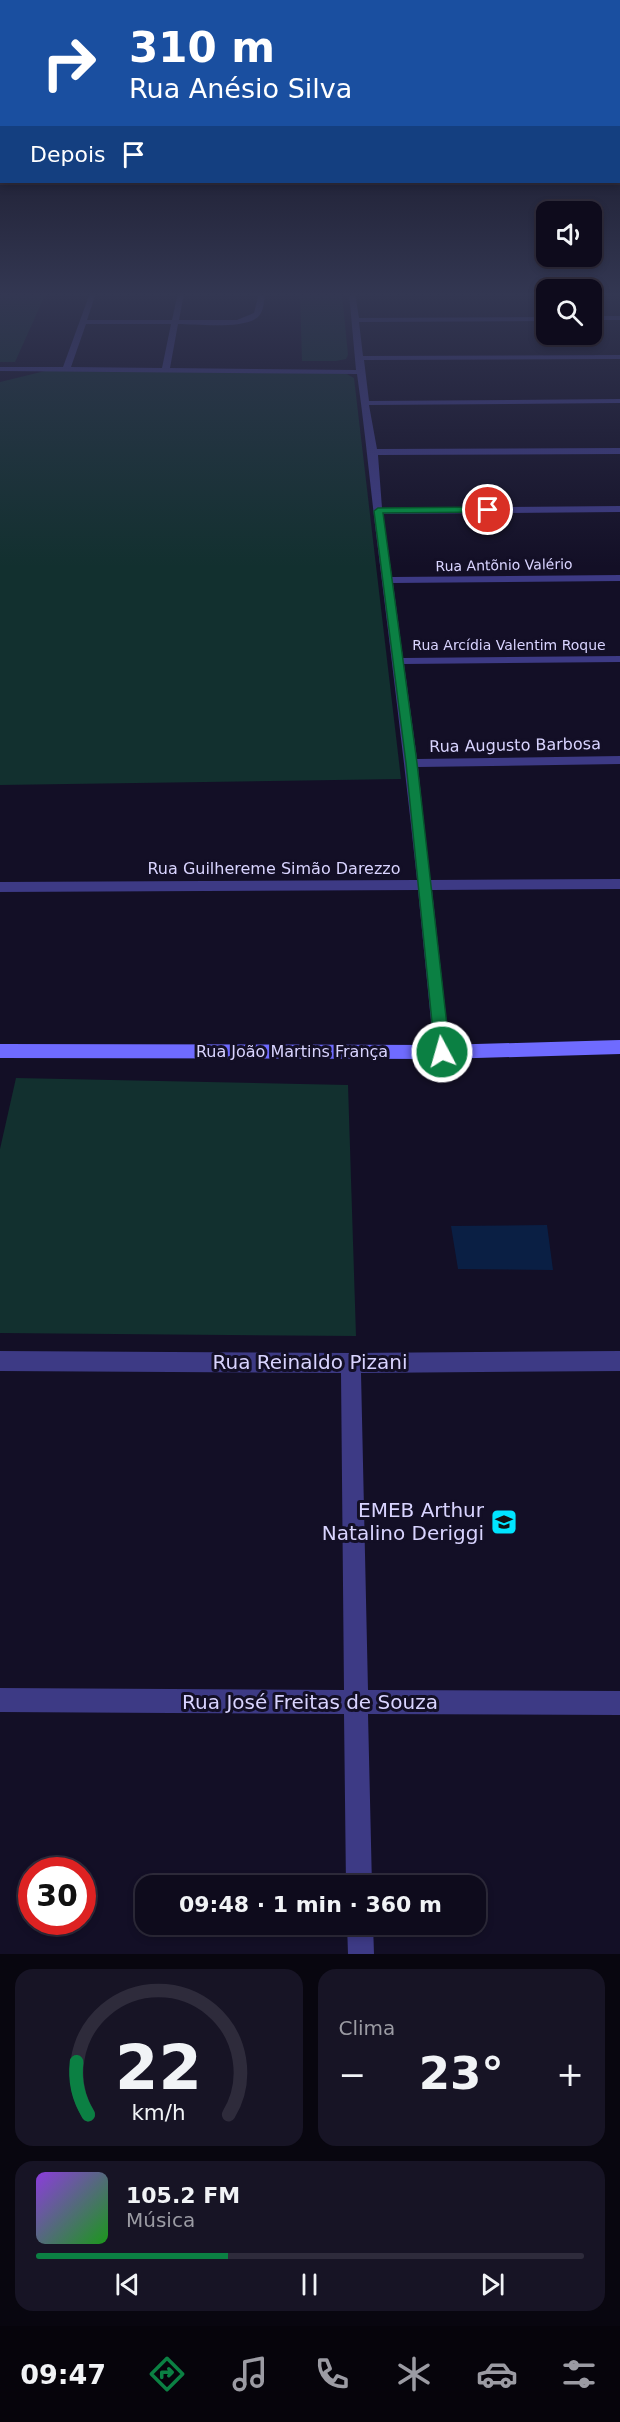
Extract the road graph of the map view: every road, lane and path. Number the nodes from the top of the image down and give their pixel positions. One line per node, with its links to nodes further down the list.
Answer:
1 (362, 384): 3 (street)
2 (620, 401): 3 (street)
3 (364, 403): 5 (street)
4 (620, 451): 5 (street)
5 (373, 452): 7 (street)
6 (620, 509): 7 (street)
7 (378, 511): 9 (street)
8 (620, 578): 9 (street, Rua Antõnio Valério)
9 (387, 580): 11 (street)
10 (620, 659): 11 (street, Rua Arcídia Valentim Roque)
11 (398, 661): 13 (street)
12 (620, 760): 13 (street, Rua Augusto Barbosa)
13 (411, 763): 15 (street)
14 (620, 884): 15 (street, Rua Guilhereme Simão Darezzo)
15 (424, 886): 16 (street, Rua Guilhereme Simão Darezzo); 19 (street)
16 (0, 887)
17 (620, 1047): 19 (main road, Rua João Martins França)
18 (0, 1051): 19 (main road, Rua João Martins França)
19 (442, 1052)
20 (0, 1361): 22 (street, Rua Reinaldo Pizani)
21 (620, 1361): 22 (street, Rua Reinaldo Pizani)
22 (351, 1363): 24 (street)
23 (0, 1700): 24 (street, Rua José Freitas de Souza)
24 (356, 1702): 25 (street, Rua José Freitas de Souza); 26 (street)
25 (620, 1703)
26 (359, 1875)
27 (360, 1935): 28 (street)
28 (361, 1954)

